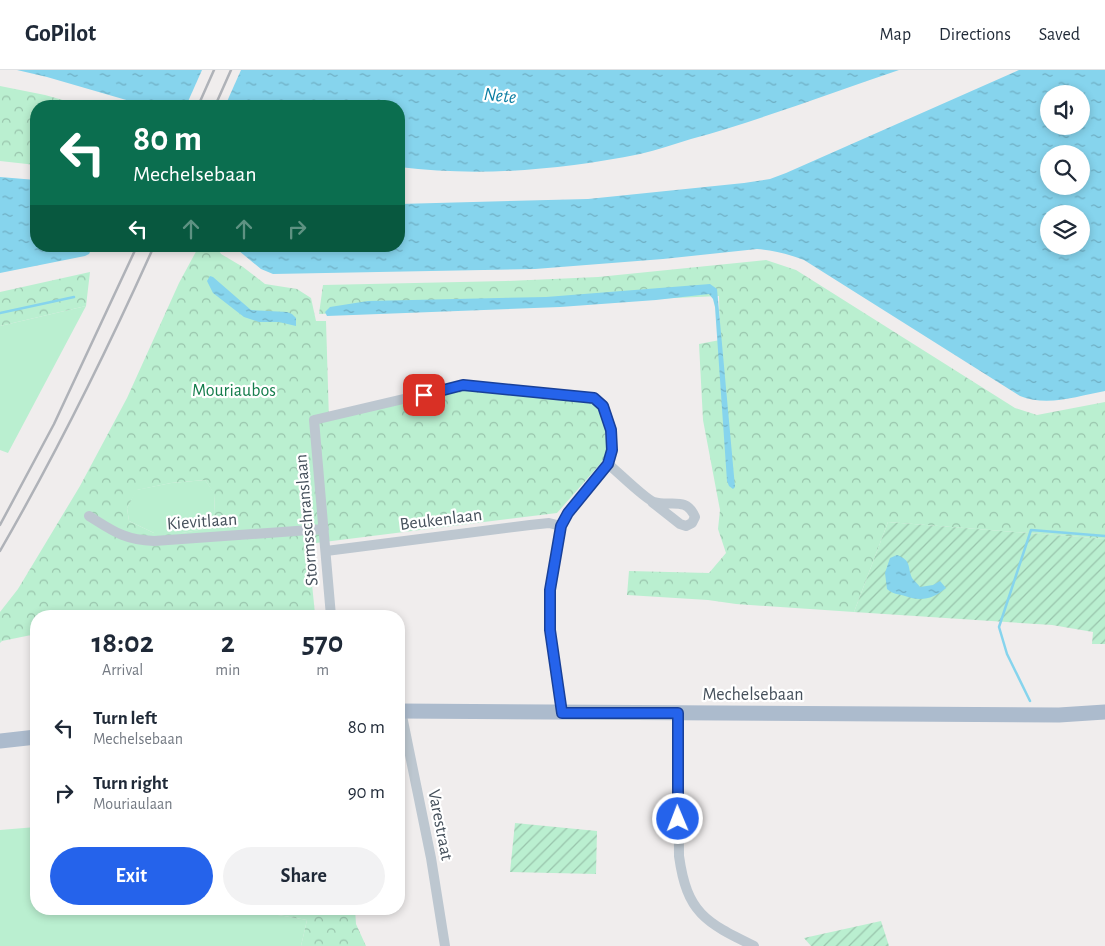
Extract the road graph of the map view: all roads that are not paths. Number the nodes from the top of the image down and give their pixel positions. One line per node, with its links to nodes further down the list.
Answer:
1 (608, 464): 2 (street); 3 (street); 7 (street, Stormsschranslaan)
2 (652, 502)
3 (568, 513): 5 (street); 6 (street)
4 (88, 516): 7 (street, Kievitlaan)
5 (549, 523): 6 (street, Beukenlaan); 8 (street, Beukenlaan)
6 (561, 526): 12 (street)
7 (324, 529): 8 (street, Stormsschranslaan)
8 (326, 551): 9 (street, Stormsschranslaan)
9 (331, 610)
10 (405, 712): 12 (main road, Mechelsebaan)
11 (1105, 712): 13 (main road, Mechelsebaan)
12 (562, 713): 13 (main road, Mechelsebaan)
13 (678, 713): 18 (street)
14 (405, 736): 17 (street, Varestraat)
15 (30, 738): 16 (main road)
16 (0, 741)
17 (444, 946)
18 (754, 946)

